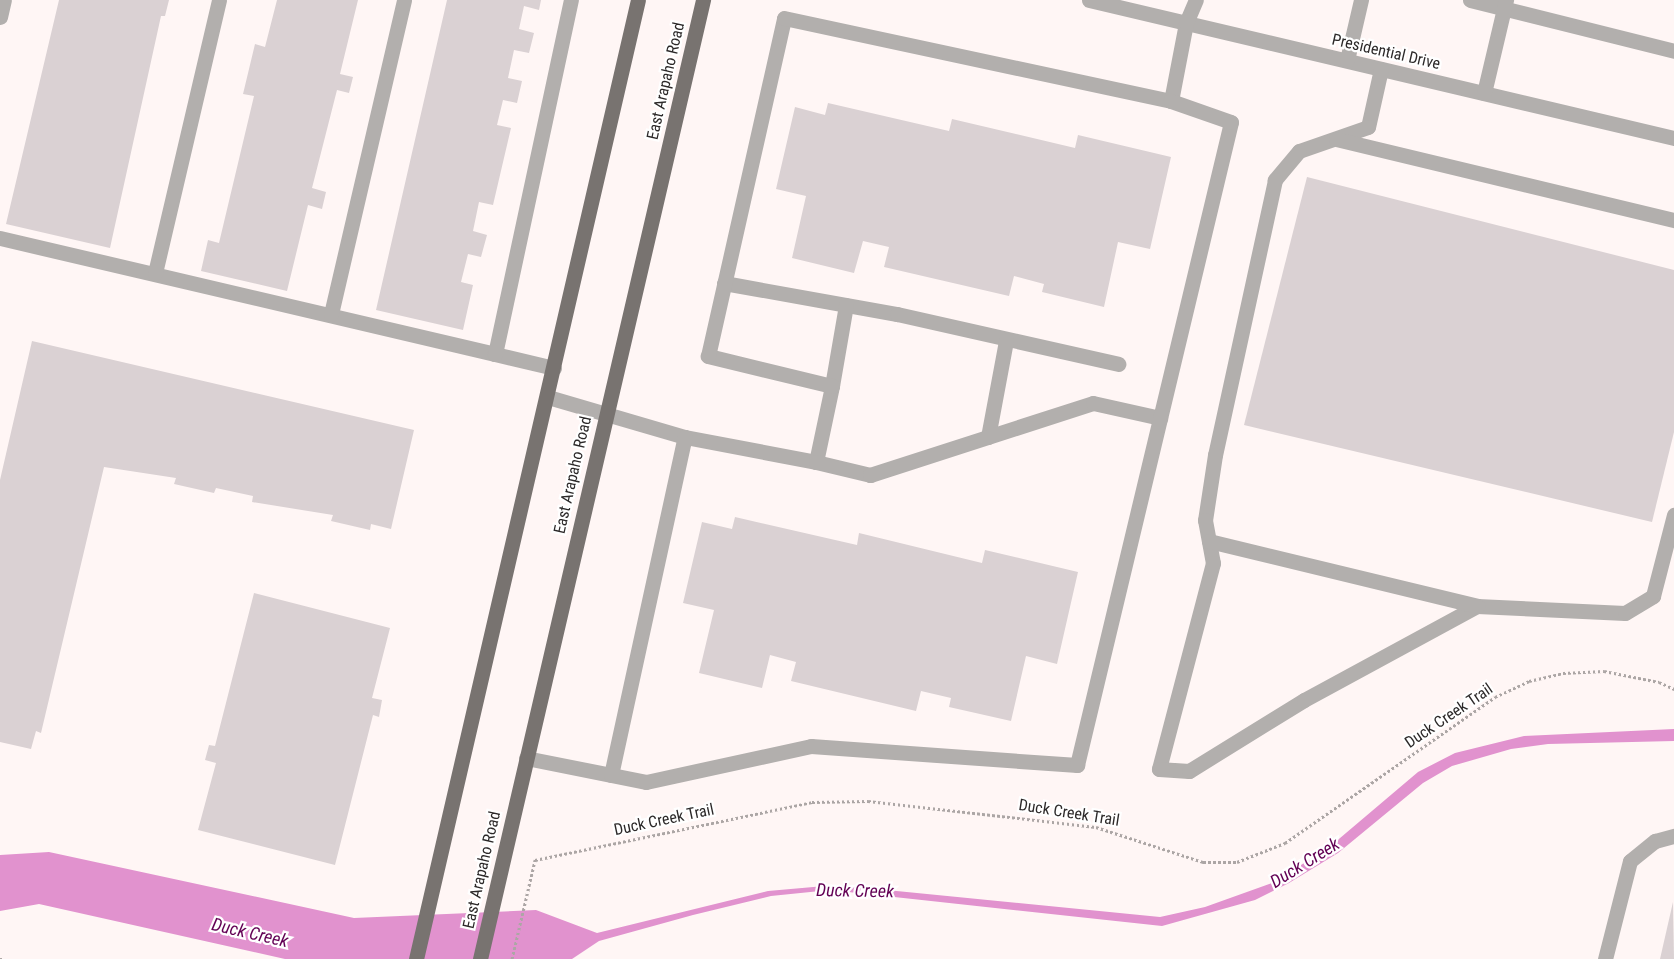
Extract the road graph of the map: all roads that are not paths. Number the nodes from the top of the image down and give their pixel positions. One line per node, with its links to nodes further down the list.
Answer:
1 (4, 0): 12 (street)
2 (219, 0): 23 (street)
3 (404, 0): 26 (street)
4 (572, 0): 28 (street)
5 (638, 0): 30 (main road)
6 (703, 0): 33 (main road, East Arapaho Road)
7 (1089, 0): 13 (street, Presidential Drive)
8 (1196, 0): 13 (street)
9 (1361, 0): 15 (street)
10 (1470, 0): 11 (street)
11 (1505, 4): 14 (street); 17 (street)
12 (0, 17)
13 (1186, 23): 15 (street, Presidential Drive); 18 (street)
14 (1674, 51)
15 (1347, 60): 16 (street, Presidential Drive)
16 (1381, 69): 17 (street, Presidential Drive); 20 (street)
17 (1484, 93): 19 (street, Presidential Drive)
18 (1171, 101): 24 (street); 34 (street)
19 (1674, 138)
20 (1336, 139): 21 (street); 39 (street)
21 (1674, 220)
22 (0, 238): 23 (street)
23 (155, 273): 26 (street)
24 (724, 284): 25 (street); 31 (street)
25 (846, 305): 27 (street); 31 (street)
26 (331, 314): 28 (street)
27 (1006, 341): 29 (street); 36 (street)
28 (495, 354): 30 (street)
29 (1118, 364)
30 (554, 368): 32 (main road)
31 (832, 386): 37 (street)
32 (548, 397): 33 (street); 44 (main road)
33 (605, 412): 35 (street); 41 (main road, East Arapaho Road)
34 (1160, 418): 36 (street); 42 (street)
35 (684, 437): 37 (street); 42 (street)
36 (988, 437): 37 (street)
37 (816, 462)
38 (1674, 515): 40 (street)
39 (1209, 541): 40 (street); 40 (street)
40 (1477, 606)
41 (526, 758): 42 (street); 45 (main road, East Arapaho Road)
42 (611, 775)
43 (1674, 836): 46 (street)
44 (416, 959)
45 (480, 959)
46 (1605, 959)

